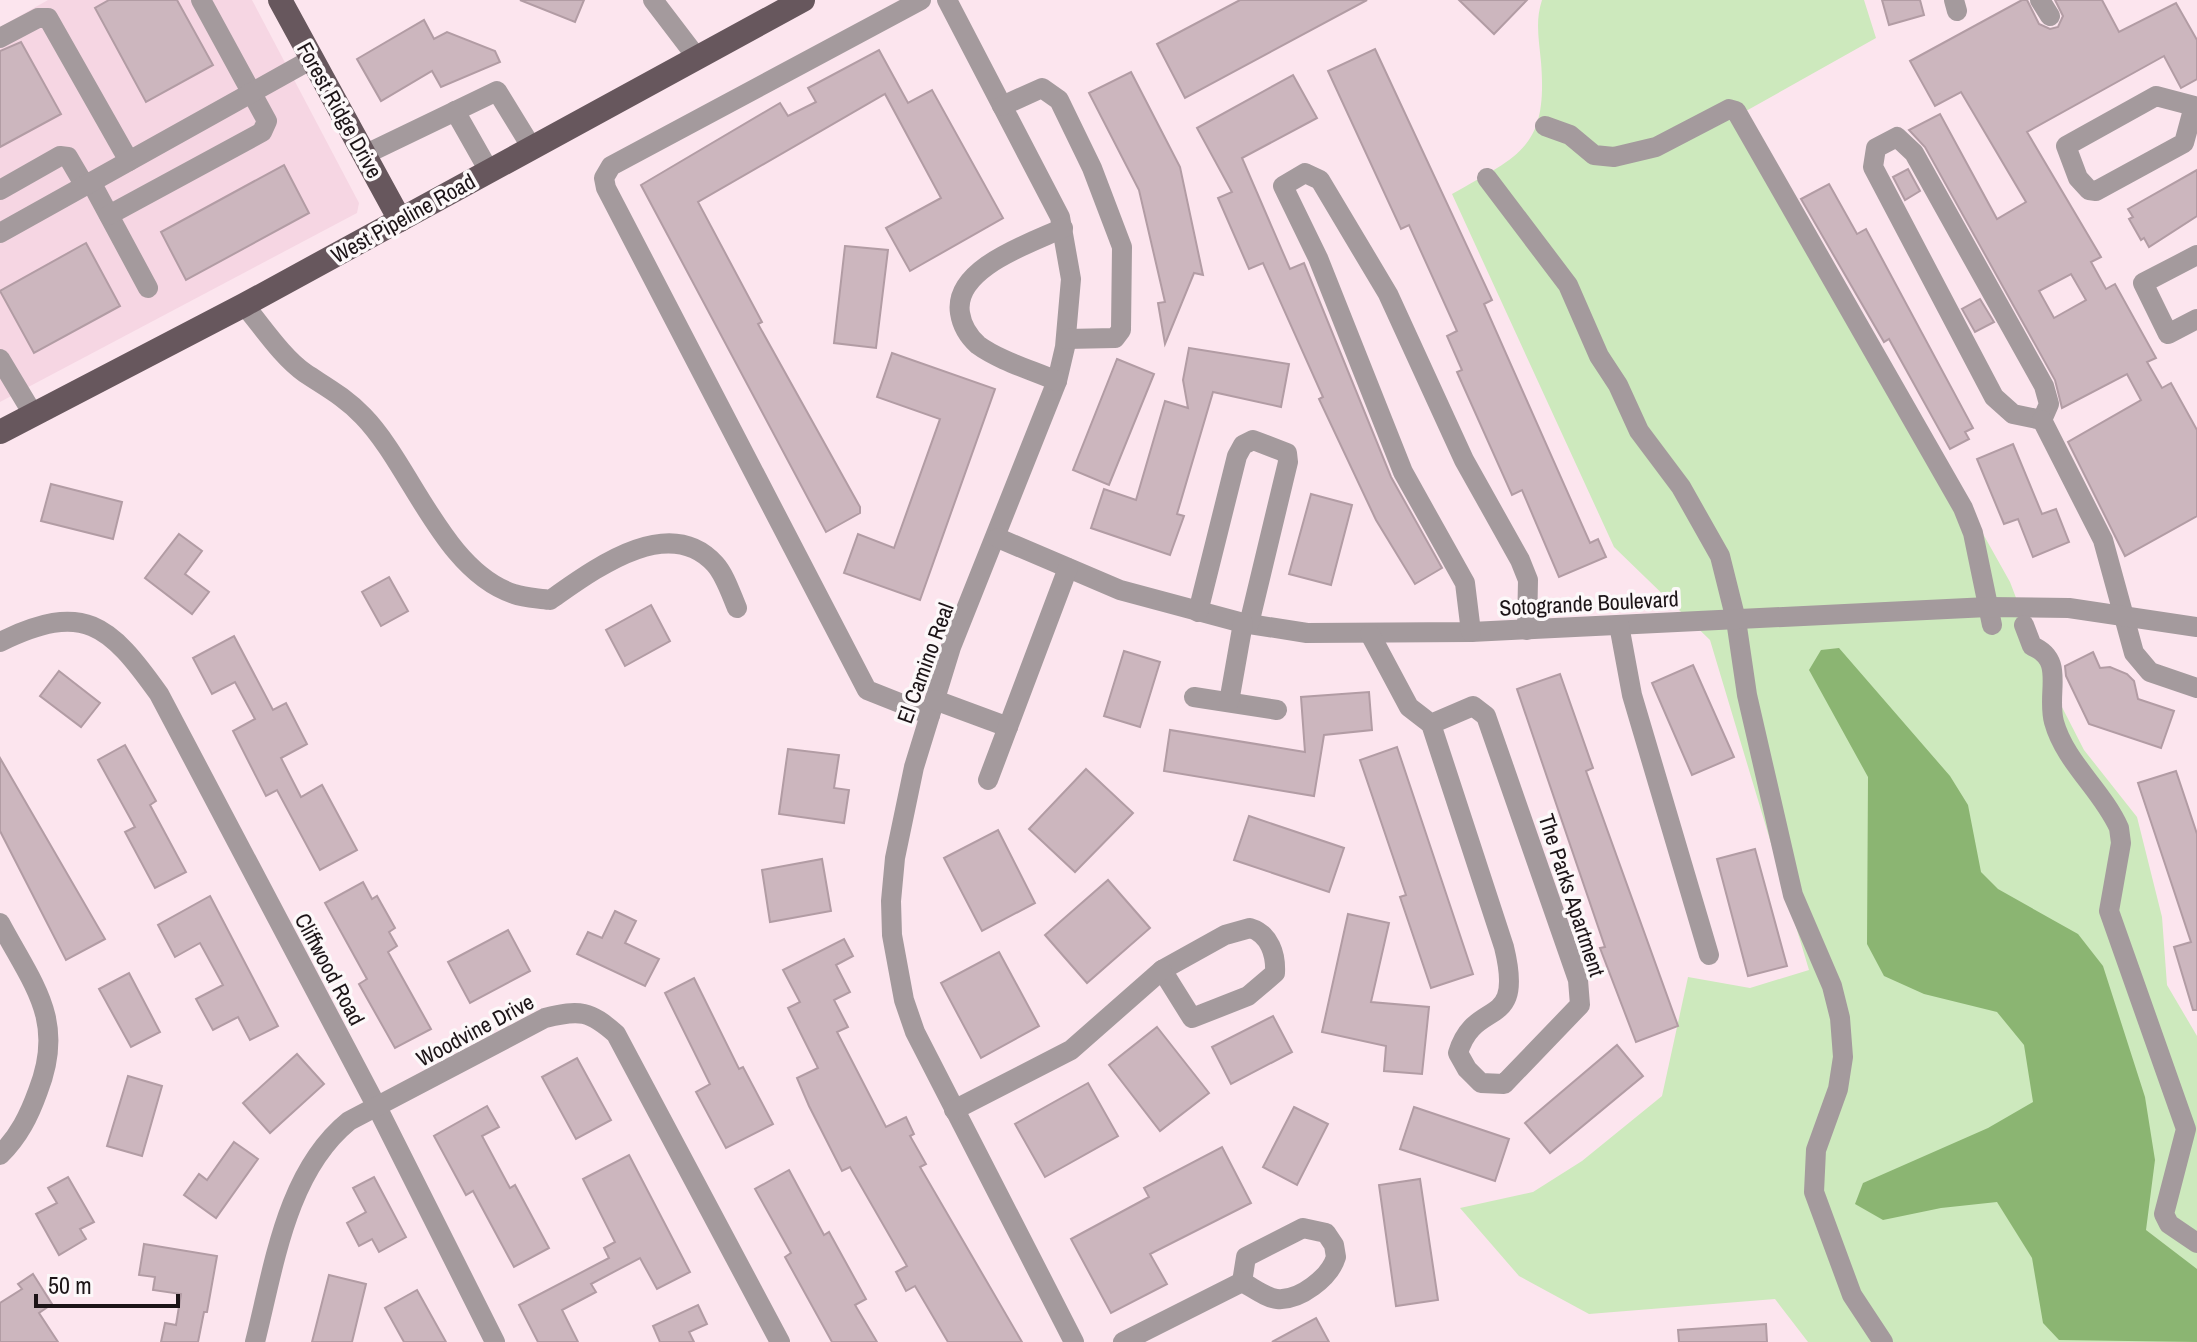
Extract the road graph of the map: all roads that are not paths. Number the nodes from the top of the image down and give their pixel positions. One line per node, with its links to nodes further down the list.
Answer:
1 (201, 0): 10 (street)
2 (280, 0): 8 (main road, Forest Ridge Drive)
3 (653, 0): 9 (street)
4 (803, 0): 9 (main road, West Pipeline Road)
5 (921, 0): 54 (street)
6 (947, 0): 12 (street, El Camino Real)
7 (0, 38): 17 (street)
8 (312, 59): 10 (street); 16 (main road, Forest Ridge Drive)
9 (698, 59): 15 (main road, West Pipeline Road)
10 (252, 93): 17 (street); 22 (street)
11 (2195, 105): 11 (street)
12 (1002, 106): 24 (street, El Camino Real); 30 (street)
13 (455, 111): 15 (street); 16 (street); 18 (street)
14 (1545, 126): 41 (street)
15 (532, 148): 18 (main road, West Pipeline Road)
16 (364, 155): 23 (main road, Forest Ridge Drive)
17 (129, 161): 20 (street)
18 (489, 171): 23 (main road, West Pipeline Road)
19 (1487, 178): 42 (street)
20 (88, 184): 21 (street); 22 (street); 25 (street)
21 (0, 190)
22 (109, 215): 27 (street)
23 (400, 220): 28 (main road, West Pipeline Road)
24 (1063, 228): 30 (street, El Camino Real); 32 (street)
25 (0, 233)
26 (2197, 255): 29 (street)
27 (148, 288)
28 (244, 305): 33 (main road, West Pipeline Road); 38 (street)
29 (2197, 319)
30 (1066, 339): 32 (street, El Camino Real)
31 (0, 359): 33 (street)
32 (1057, 381): 36 (street, El Camino Real)
33 (33, 414): 35 (main road, West Pipeline Road)
34 (2042, 420): 34 (street); 40 (street)
35 (0, 432)
36 (998, 538): 37 (street, Sotogrande Boulevard); 54 (street, El Camino Real)
37 (1068, 568): 39 (street, Sotogrande Boulevard); 57 (street)
38 (737, 608)
39 (1198, 612): 43 (street, Sotogrande Boulevard); 43 (street)
40 (2125, 614): 41 (street, Sotogrande Boulevard); 46 (street, Sotogrande Boulevard); 51 (street)
41 (1990, 616): 42 (street, Sotogrande Boulevard)
42 (1736, 620): 44 (street, Sotogrande Boulevard); 72 (street)
43 (1246, 623): 49 (street, Sotogrande Boulevard); 53 (street)
44 (1619, 625): 47 (street, Sotogrande Boulevard); 60 (street)
45 (2024, 625): 65 (street)
46 (2197, 627)
47 (1527, 630): 48 (street, Sotogrande Boulevard); 48 (street)
48 (1471, 632): 49 (street, Sotogrande Boulevard)
49 (1370, 634): 56 (street, The Parks Apartment)
50 (0, 642): 62 (street, Cliffwood Road)
51 (2197, 688)
52 (1194, 697): 53 (street)
53 (1229, 702): 55 (street)
54 (932, 708): 57 (street); 63 (street, El Camino Real)
55 (1277, 710)
56 (1431, 724): 56 (street, The Parks Apartment)
57 (1008, 727): 58 (street)
58 (988, 780)
59 (0, 923): 64 (street)
60 (1709, 955)
61 (1162, 970): 61 (street); 63 (street)
62 (378, 1109): 67 (street, Woodvine Drive); 68 (street, Cliffwood Road); 69 (street, Woodvine Drive)
63 (954, 1110): 70 (street, El Camino Real)
64 (0, 1155)
65 (2197, 1243)
66 (1242, 1282): 66 (street); 71 (street)
67 (255, 1342)
68 (495, 1342)
69 (780, 1342)
70 (1074, 1342)
71 (1123, 1342)
72 (1883, 1342)

